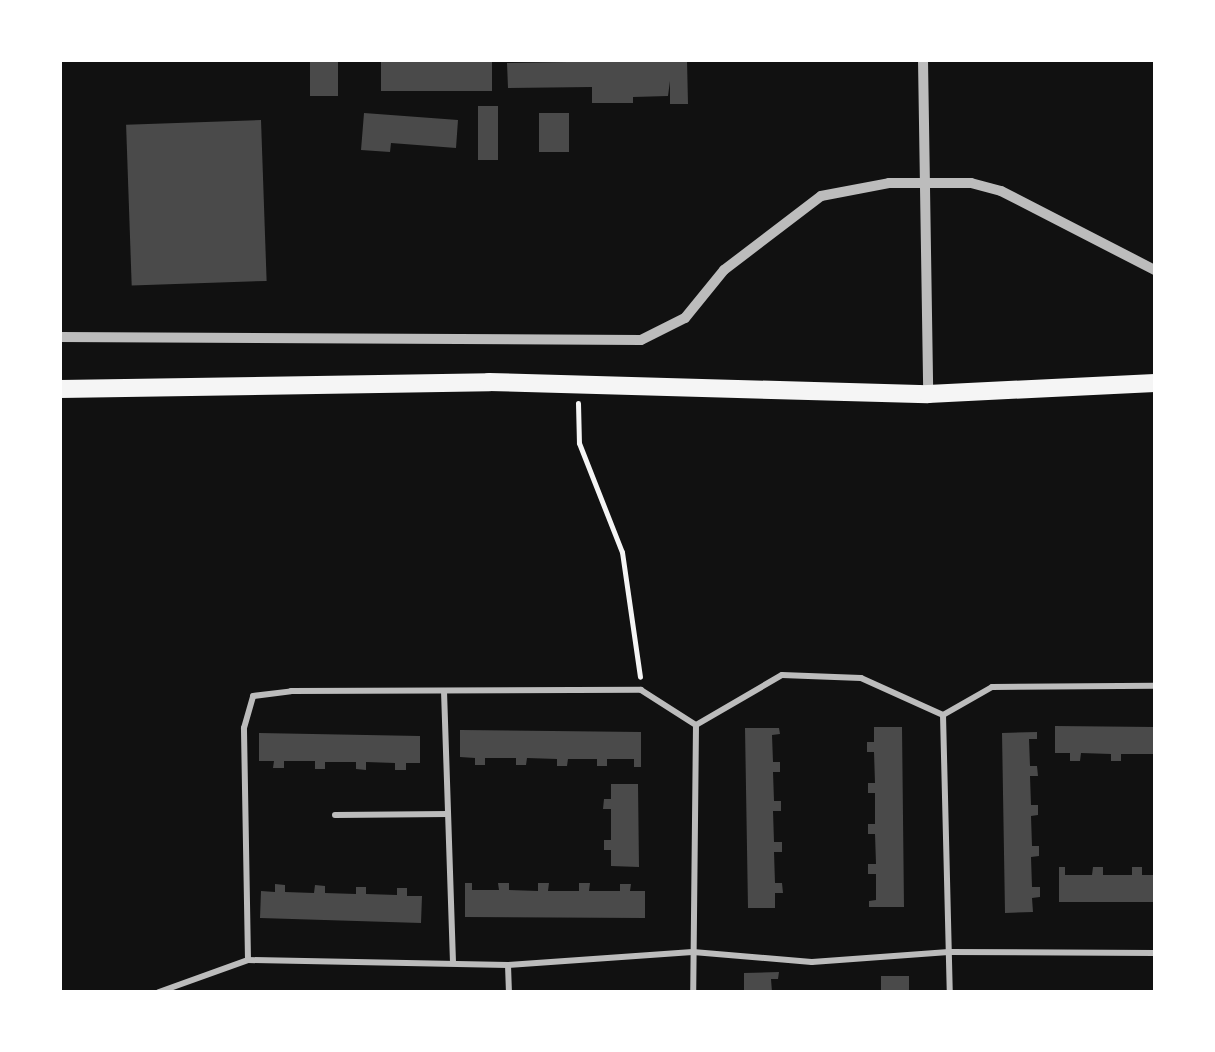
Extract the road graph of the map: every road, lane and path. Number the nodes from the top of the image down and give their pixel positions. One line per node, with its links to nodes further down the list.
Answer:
1 (923, 60): 2 (street)
2 (924, 181): 3 (street); 4 (street); 8 (street)
3 (1155, 270)
4 (60, 337)
5 (1155, 383): 8 (main road)
6 (577, 385): 7 (main road); 8 (main road); 10 (path)
7 (60, 389)
8 (928, 394)
9 (1155, 686): 12 (lane)
10 (641, 690): 11 (lane); 13 (lane)
11 (444, 691): 14 (lane); 19 (lane)
12 (943, 715): 13 (lane); 17 (lane)
13 (696, 725): 16 (lane)
14 (448, 814): 15 (lane); 20 (lane)
15 (335, 816)
16 (693, 952): 17 (lane); 21 (lane); 24 (lane)
17 (949, 952): 18 (lane); 25 (lane)
18 (1155, 953)
19 (248, 960): 20 (lane); 22 (lane)
20 (453, 962): 21 (lane)
21 (508, 965): 23 (lane)
22 (159, 992)
23 (509, 992)
24 (693, 992)
25 (950, 992)

